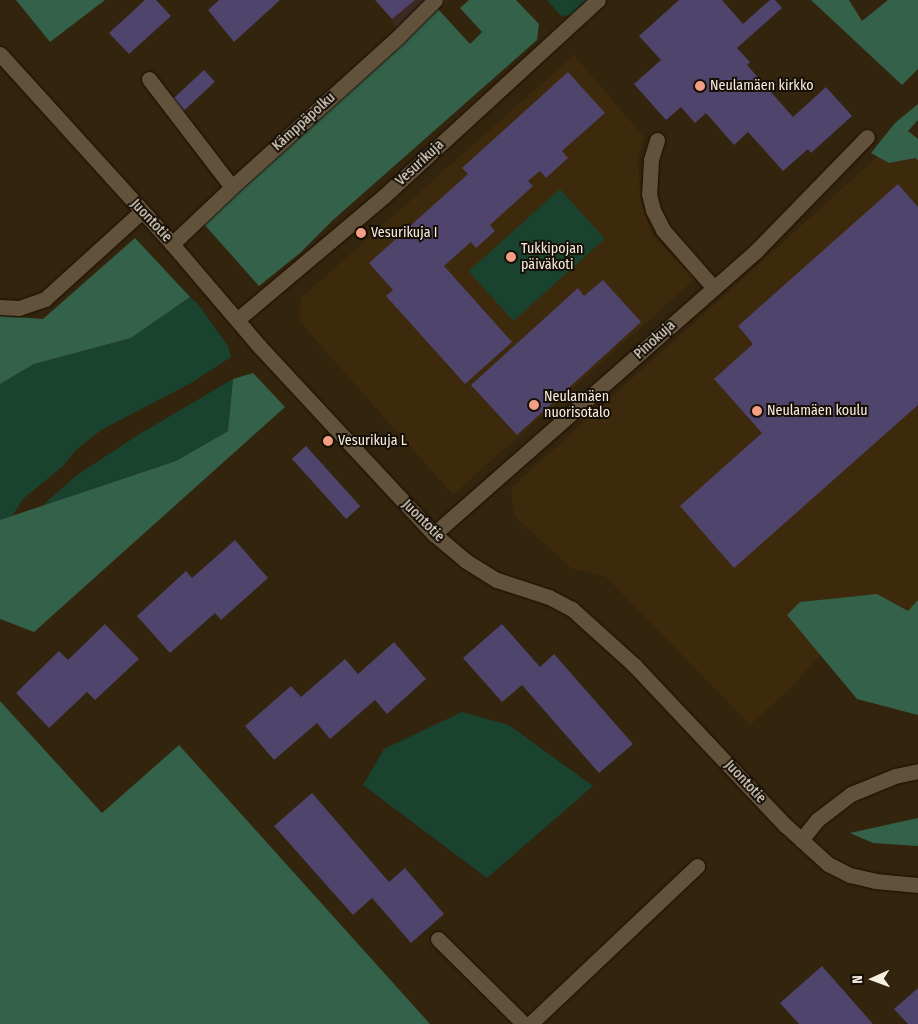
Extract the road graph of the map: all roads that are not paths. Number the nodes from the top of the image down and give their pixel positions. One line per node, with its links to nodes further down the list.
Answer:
1 (435, 0): 7 (street, Kämppäpolku)
2 (598, 0): 12 (street, Vesurikuja)
3 (0, 54): 8 (street, Juontotie)
4 (149, 79): 7 (street)
5 (867, 138): 10 (street, Pinokuja)
6 (657, 140): 10 (street)
7 (232, 187): 9 (street, Kämppäpolku)
8 (141, 212): 9 (street, Juontotie); 11 (street)
9 (172, 244): 12 (street, Juontotie)
10 (714, 288): 13 (street, Pinokuja)
11 (0, 307)
12 (238, 319): 13 (street, Juontotie)
13 (434, 534): 15 (street, Juontotie)
14 (918, 771): 15 (street)
15 (800, 840): 17 (street, Juontotie)
16 (697, 866): 20 (street)
17 (918, 885)
18 (438, 938): 19 (street)
19 (524, 1024)
20 (530, 1024)

